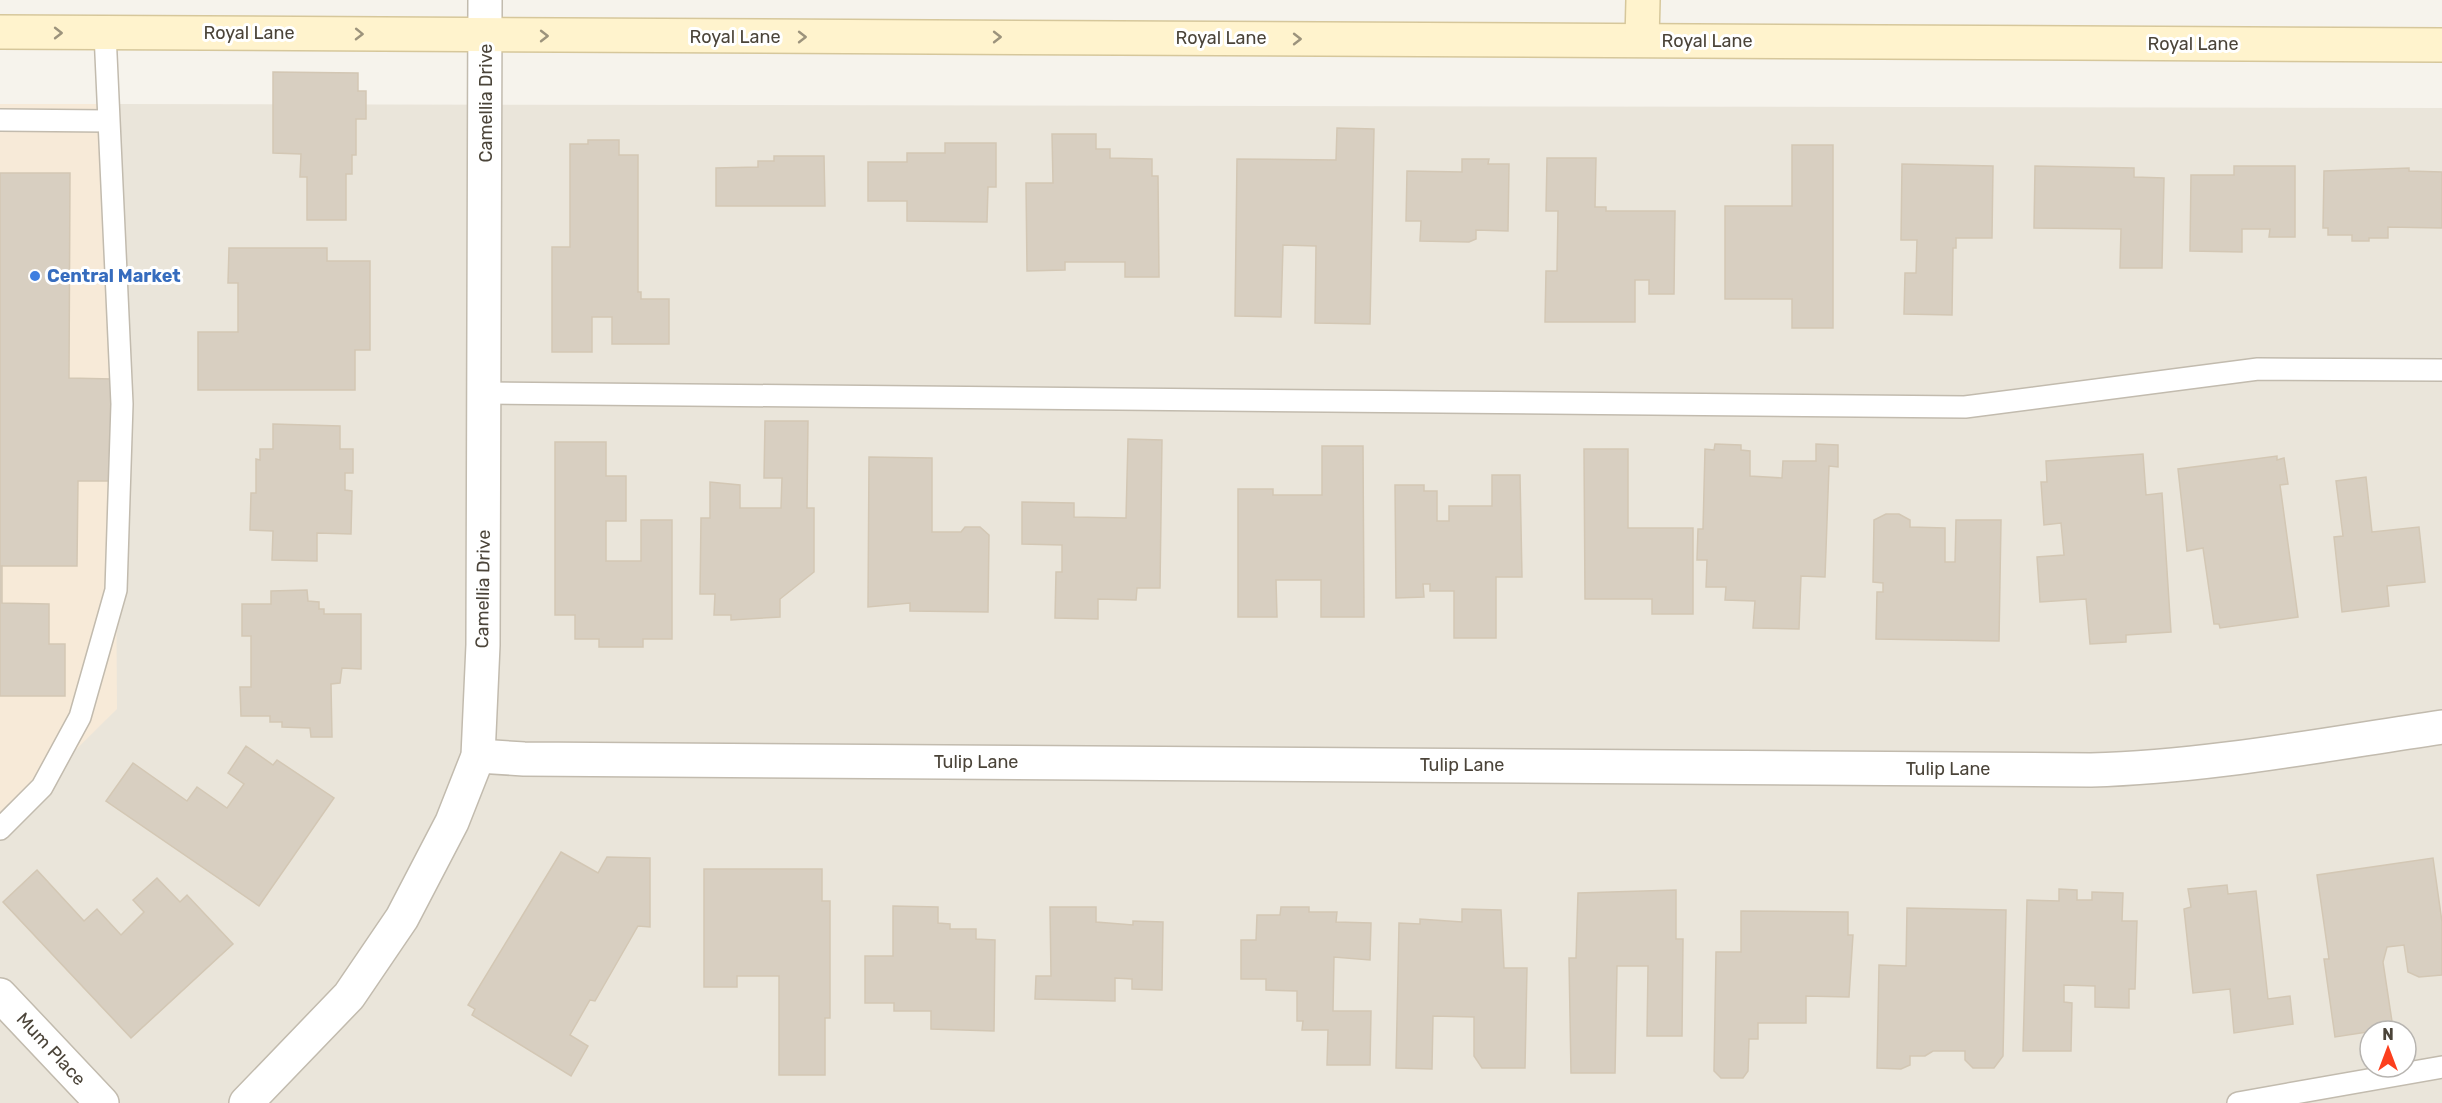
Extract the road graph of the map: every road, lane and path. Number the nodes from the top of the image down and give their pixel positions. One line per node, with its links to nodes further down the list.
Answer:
1 (485, 0): 5 (street, Camellia Drive)
2 (1642, 0): 6 (main road)
3 (0, 32): 4 (main road, Royal Lane, one-way to 4)
4 (105, 33): 5 (main road, Royal Lane, one-way to 5); 9 (lane)
5 (486, 35): 6 (main road, Royal Lane, one-way to 6); 11 (street, Camellia Drive)
6 (1642, 40): 7 (main road, Royal Lane)
7 (2442, 45)
8 (0, 120): 9 (lane)
9 (108, 121): 14 (lane)
10 (2442, 370): 11 (lane)
11 (485, 393): 13 (street, Camellia Drive)
12 (2442, 727): 13 (street, Tulip Lane)
13 (478, 756): 18 (street, Camellia Drive)
14 (0, 829)
15 (0, 995): 17 (street, Mum Place)
16 (2442, 1066): 19 (lane)
17 (102, 1103)
18 (246, 1103)
19 (2238, 1103)

